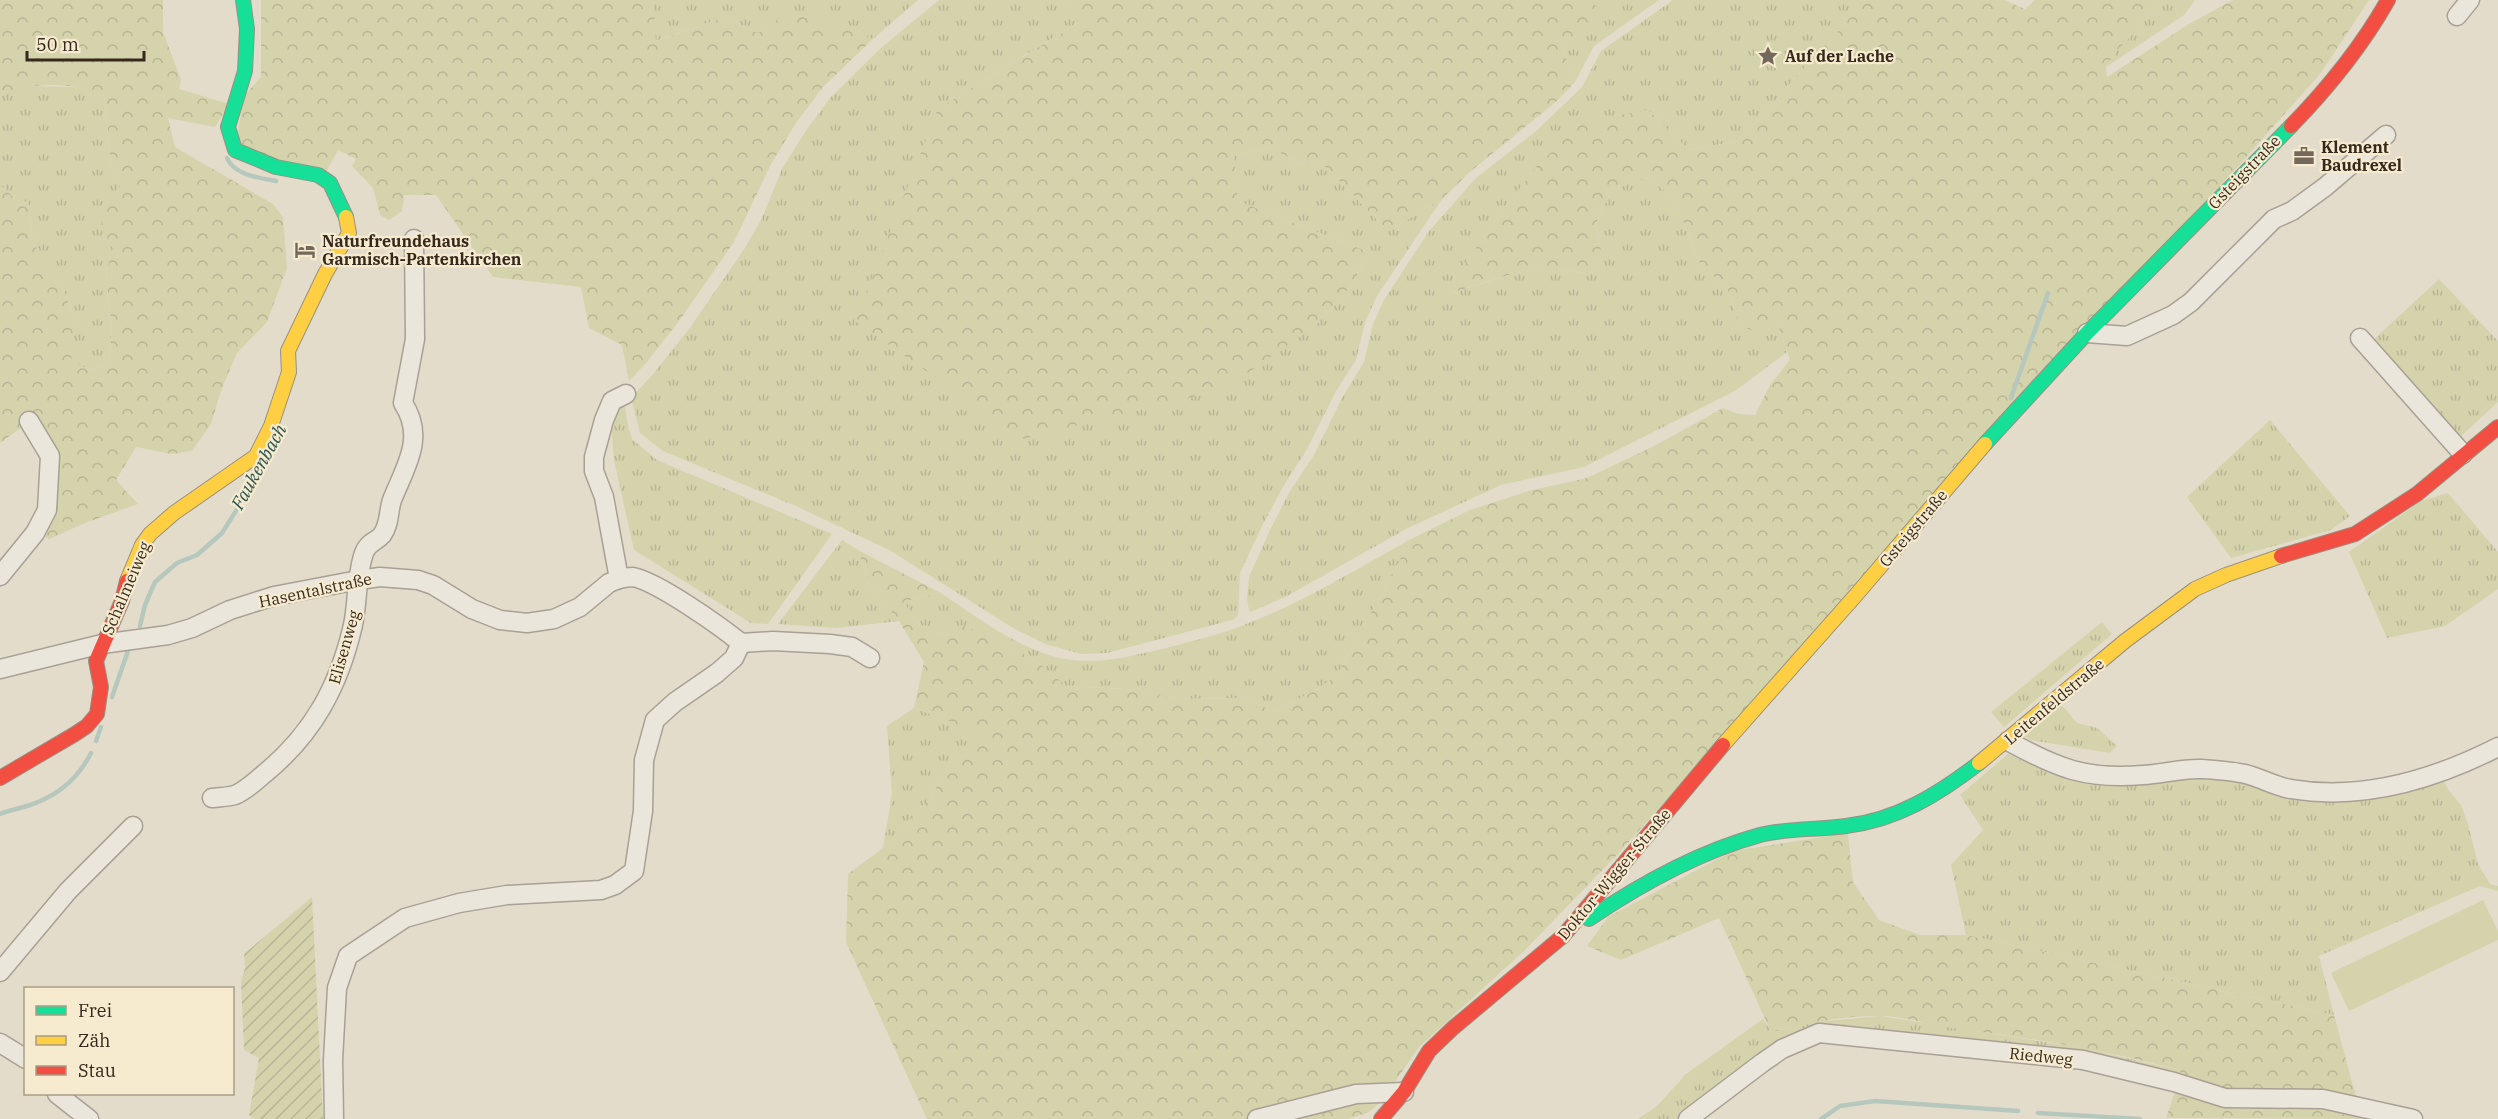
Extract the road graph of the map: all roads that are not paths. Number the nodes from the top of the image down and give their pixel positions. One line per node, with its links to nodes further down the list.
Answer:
1 (243, 0): 17 (street, Schalmeiweg)
2 (2388, 0): 7 (street, Gsteigstraße)
3 (2470, 0): 4 (street)
4 (2457, 16)
5 (2386, 135): 7 (street)
6 (414, 239): 15 (street, Elisenweg)
7 (2087, 333): 20 (street, Gsteigstraße)
8 (2360, 338): 12 (street)
9 (626, 394): 14 (street)
10 (29, 422): 13 (street)
11 (2498, 427): 12 (street, Leitenfeldstraße)
12 (2463, 454): 21 (street, Leitenfeldstraße)
13 (0, 576)
14 (619, 579): 15 (street, Hasentalstraße); 16 (street)
15 (358, 580): 17 (street, Hasentalstraße); 24 (street, Elisenweg)
16 (741, 642): 18 (street); 33 (street)
17 (102, 644): 19 (street, Hasentalstraße); 23 (street)
18 (870, 658)
19 (0, 669)
20 (1740, 724): 26 (street, Doktor-Wigger-Straße)
21 (2008, 741): 22 (street); 26 (street, Leitenfeldstraße)
22 (2498, 747)
23 (0, 778)
24 (212, 798)
25 (133, 826): 27 (street)
26 (1563, 936): 30 (street, Doktor-Wigger-Straße)
27 (0, 972)
28 (0, 1043): 29 (street)
29 (24, 1058)
30 (1404, 1092): 34 (street); 35 (street, Doktor-Wigger-Straße)
31 (58, 1095): 32 (street)
32 (89, 1119)
33 (334, 1119)
34 (1257, 1119)
35 (1381, 1119)
36 (1688, 1119): 37 (street, Riedweg)
37 (2413, 1119)

